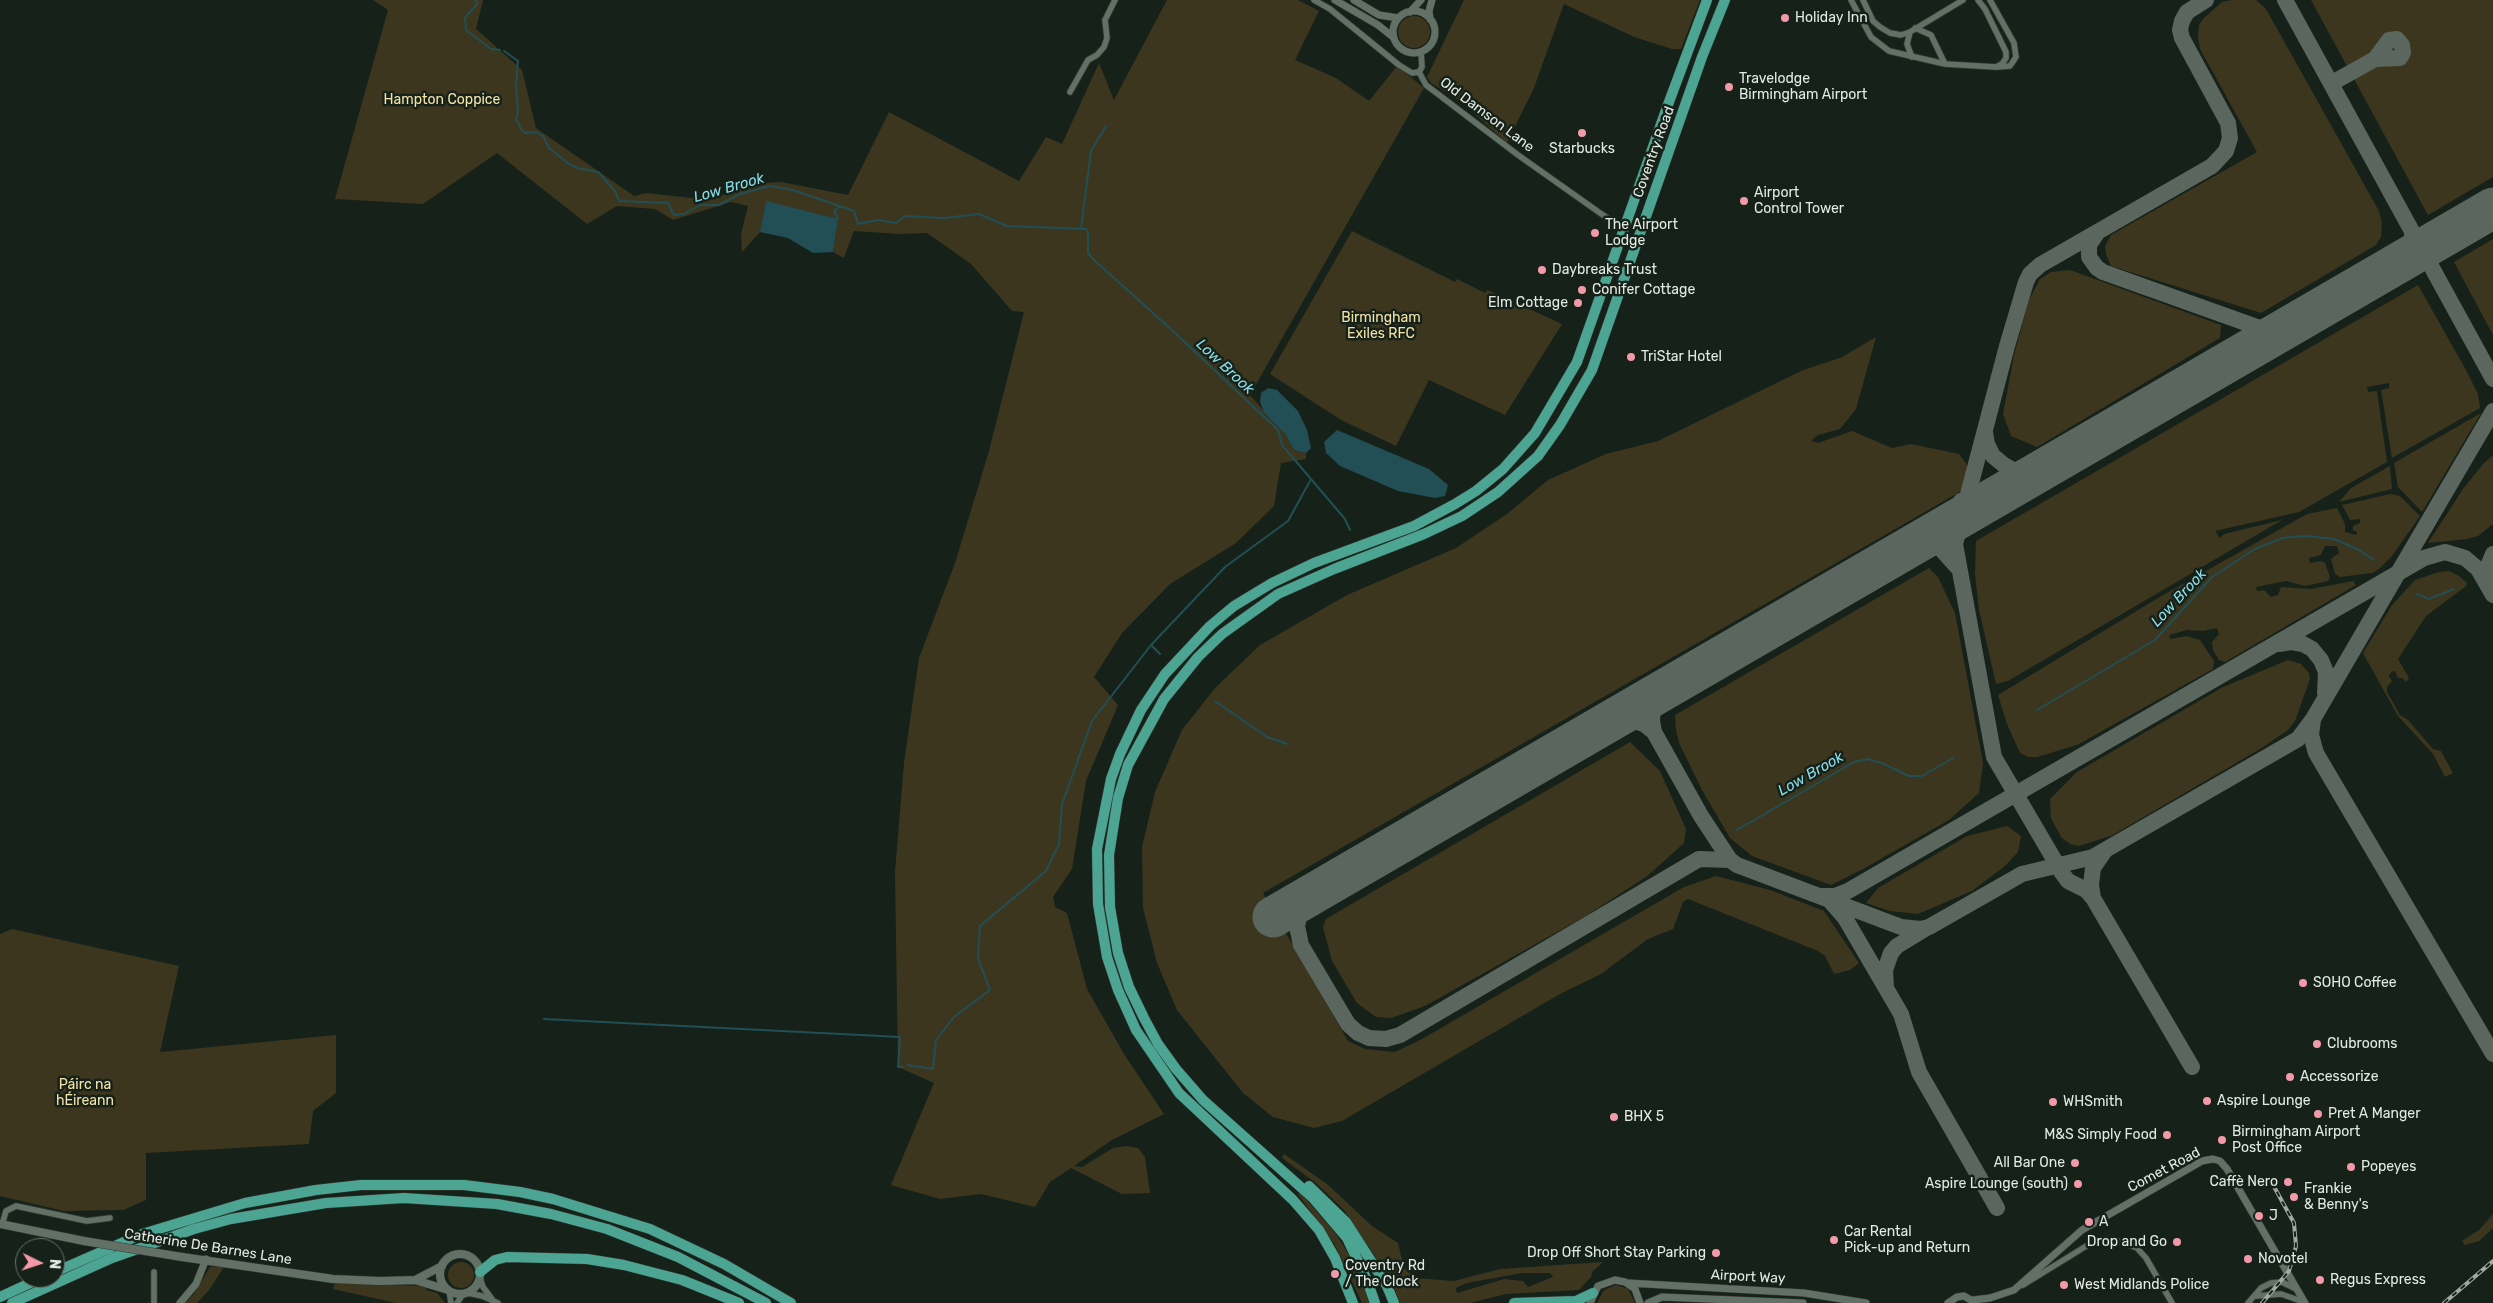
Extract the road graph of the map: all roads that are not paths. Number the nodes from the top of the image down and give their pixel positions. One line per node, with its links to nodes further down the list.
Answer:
1 (1115, 0): 29 (street)
2 (1314, 0): 28 (street)
3 (1335, 0): 21 (street)
4 (1354, 0): 16 (street)
5 (1421, 0): 15 (street)
6 (1432, 0): 17 (street)
7 (1707, 0): 19 (highway, Coventry Road)
8 (1712, 0): 19 (highway)
9 (1724, 0): 31 (highway, Coventry Road)
10 (1851, 0): 24 (street)
11 (1863, 0): 20 (street)
12 (1963, 0): 18 (street)
13 (1978, 0): 27 (street)
14 (1990, 0): 27 (street)
15 (1410, 12): 16 (street); 17 (street)
16 (1398, 18): 21 (street)
17 (1430, 19): 23 (street)
18 (1915, 28): 20 (street); 22 (street)
19 (1695, 30): 30 (highway, Coventry Road)
20 (1910, 32): 24 (street)
21 (1394, 37): 23 (street)
22 (1936, 45): 25 (street); 26 (street)
23 (1421, 52): 28 (street)
24 (1912, 57): 25 (street)
25 (1932, 61): 26 (street)
26 (1945, 64): 27 (street)
27 (1996, 66)
28 (1419, 72): 30 (street, Old Damson Lane)
29 (1070, 92)
30 (1628, 221): 60 (highway, Coventry Road)
31 (1262, 1152): 61 (highway); 62 (highway)
32 (110, 1218): 33 (street, Catherine De Barnes Lane)
33 (1, 1224): 34 (main road, Catherine De Barnes Lane, bridge)
34 (206, 1259): 39 (main road, Catherine De Barnes Lane); 54 (street)
35 (442, 1266): 38 (main road); 39 (main road, Catherine De Barnes Lane); 43 (main road)
36 (65, 1268): 59 (highway)
37 (154, 1272): 53 (street)
38 (480, 1275): 45 (main road); 50 (street); 57 (highway)
39 (415, 1280): 43 (main road, Catherine De Barnes Lane)
40 (1628, 1283): 48 (street, Airport Way); 64 (street); 67 (street, Airport Way)
41 (19, 1288): 47 (highway)
42 (2296, 1289): 44 (street, Comet Road); 46 (street); 51 (street, Comet Road)
43 (448, 1290): 45 (main road); 55 (street)
44 (2014, 1290): 49 (street); 69 (street)
45 (465, 1294): 50 (street); 56 (street)
46 (2256, 1296): 51 (street); 70 (street)
47 (0, 1297)
48 (1591, 1298): 63 (highway)
49 (1975, 1301): 68 (street)
50 (496, 1302)
51 (2305, 1302)
52 (12, 1303): 58 (highway)
53 (154, 1303)
54 (180, 1303)
55 (451, 1303)
56 (458, 1303)
57 (739, 1303)
58 (766, 1303)
59 (791, 1303)
60 (1353, 1303)
61 (1375, 1303)
62 (1394, 1303)
63 (1514, 1303)
64 (1640, 1303)
65 (1648, 1303): 66 (street, Airport Way)
66 (1803, 1303)
67 (1866, 1303)
68 (1948, 1303)
69 (2172, 1303)
70 (2248, 1303)

